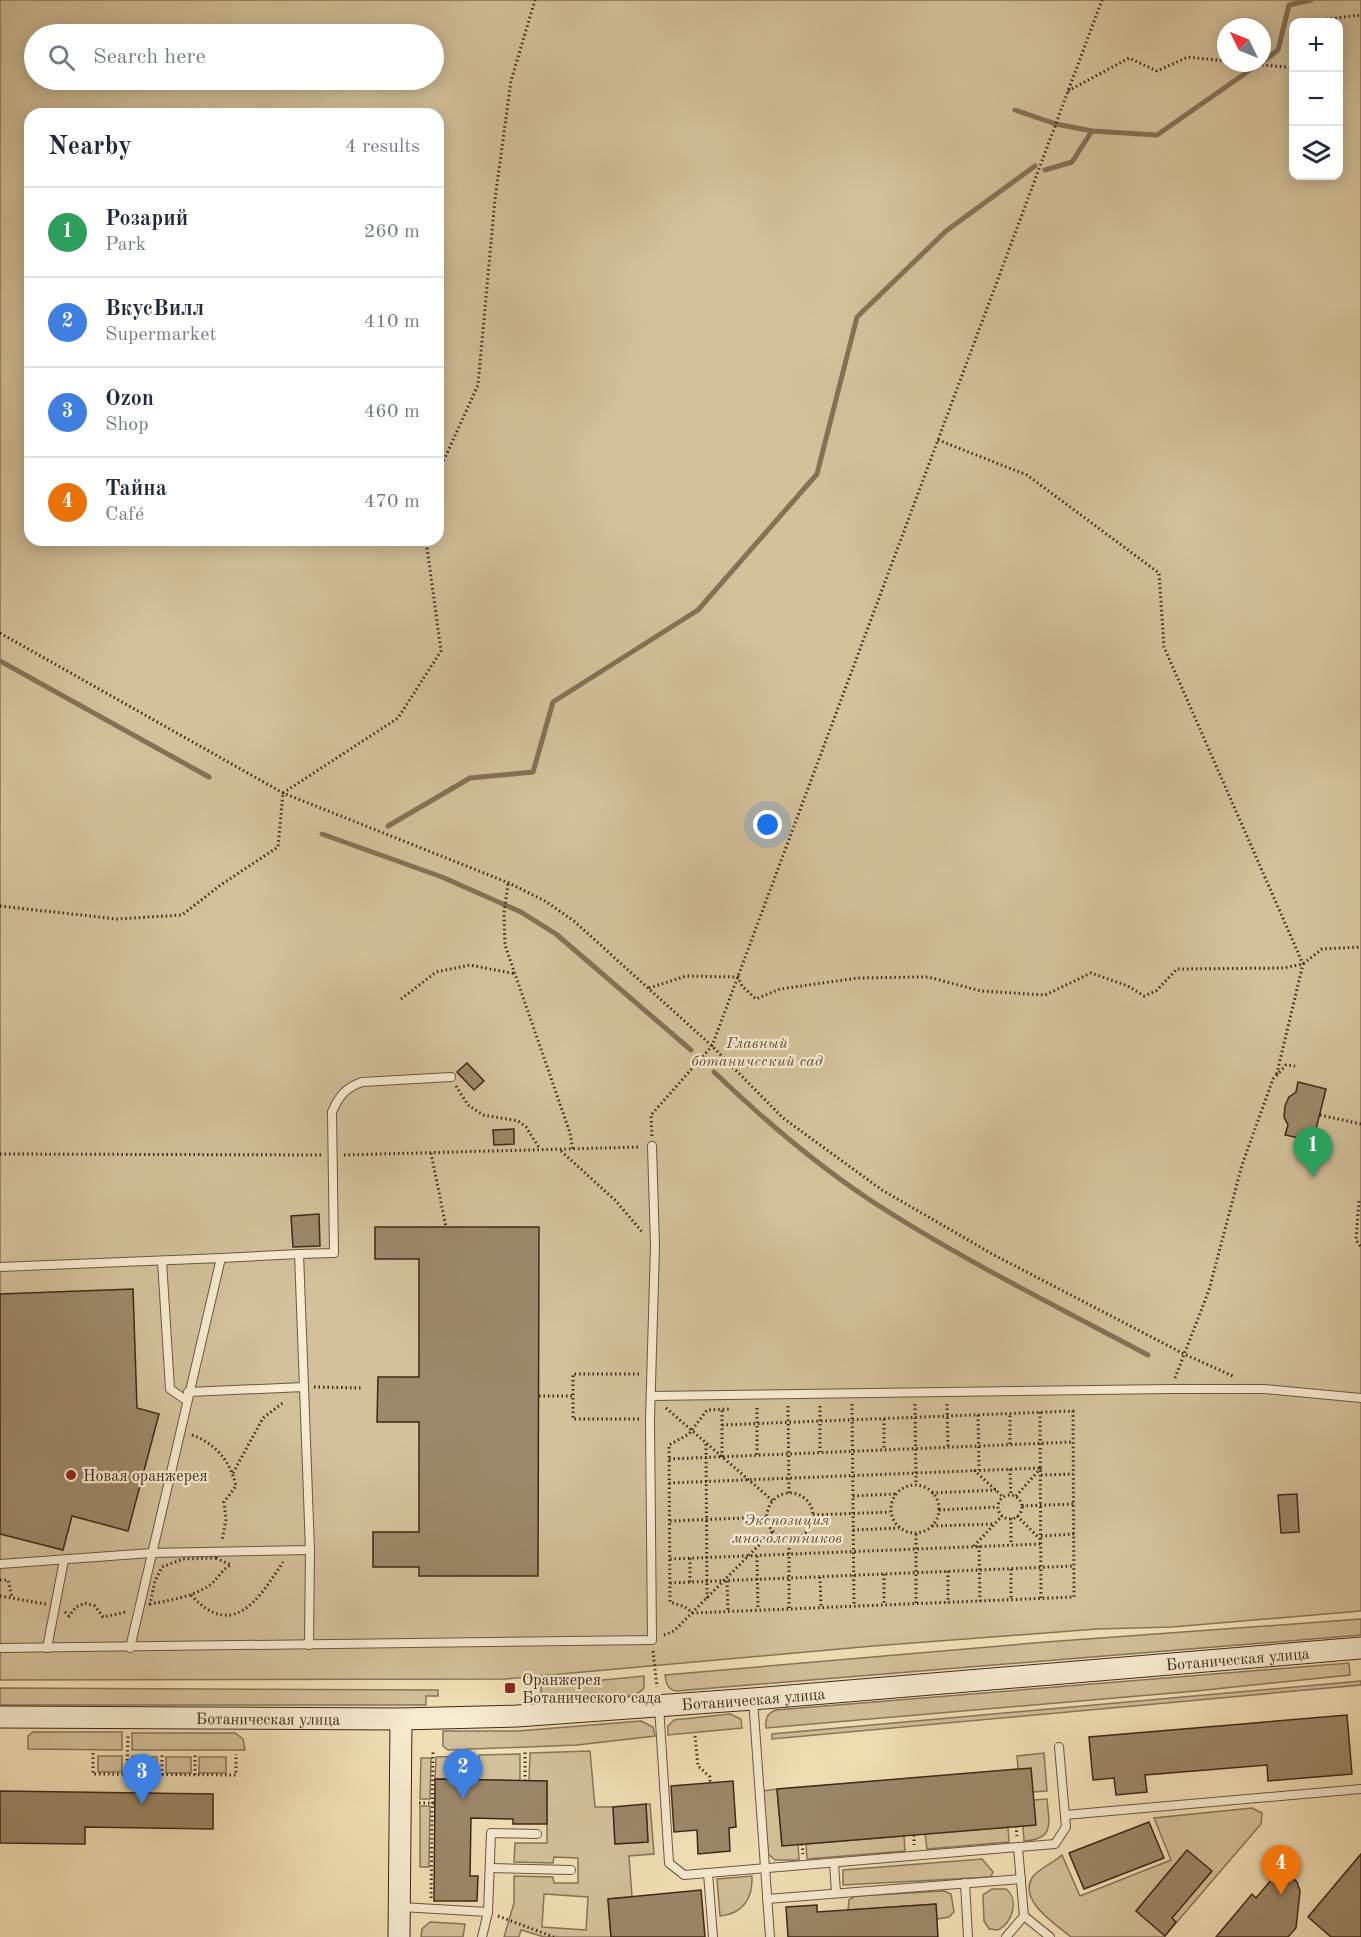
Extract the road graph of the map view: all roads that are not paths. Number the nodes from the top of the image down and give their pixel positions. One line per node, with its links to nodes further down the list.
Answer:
1 (451, 1077): 3 (lane)
2 (652, 1146): 9 (lane)
3 (299, 1254): 4 (lane); 7 (lane)
4 (221, 1258): 5 (lane); 8 (lane)
5 (162, 1261): 6 (lane); 8 (lane)
6 (0, 1267)
7 (304, 1387): 8 (lane); 11 (lane)
8 (187, 1396): 12 (lane)
9 (651, 1396): 10 (lane); 15 (lane)
10 (1361, 1398)
11 (310, 1550): 12 (lane); 15 (lane)
12 (151, 1553): 13 (lane); 18 (lane)
13 (64, 1560): 14 (lane); 17 (lane)
14 (0, 1564)
15 (309, 1645): 18 (lane)
16 (0, 1648): 17 (lane)
17 (47, 1648): 18 (lane)
18 (130, 1648)
19 (1361, 1648): 20 (main road, Ботаническая улица)
20 (753, 1699): 21 (main road, Ботаническая улица); 31 (lane)
21 (659, 1706): 23 (main road, Ботаническая улица); 33 (lane)
22 (0, 1717): 23 (main road, Ботаническая улица)
23 (401, 1719): 38 (main road)
24 (1059, 1747): 26 (lane)
25 (1361, 1789): 26 (lane)
26 (1065, 1815): 28 (lane)
27 (537, 1833): 30 (lane)
28 (1018, 1848): 29 (lane); 34 (lane)
29 (834, 1863): 31 (lane); 36 (lane)
30 (490, 1868): 32 (lane); 39 (lane)
31 (765, 1868): 33 (lane); 37 (lane)
32 (571, 1869)
33 (708, 1873): 43 (lane)
34 (1021, 1879): 35 (lane); 40 (lane)
35 (964, 1883): 36 (lane); 45 (lane)
36 (836, 1893): 37 (lane)
37 (767, 1899): 44 (lane)
38 (399, 1906): 39 (lane); 41 (main road)
39 (488, 1912): 42 (lane)
40 (1024, 1916): 46 (lane); 47 (lane)
41 (399, 1937)
42 (482, 1937)
43 (713, 1937)
44 (770, 1937)
45 (968, 1937)
46 (1006, 1937)
47 (1050, 1937)

